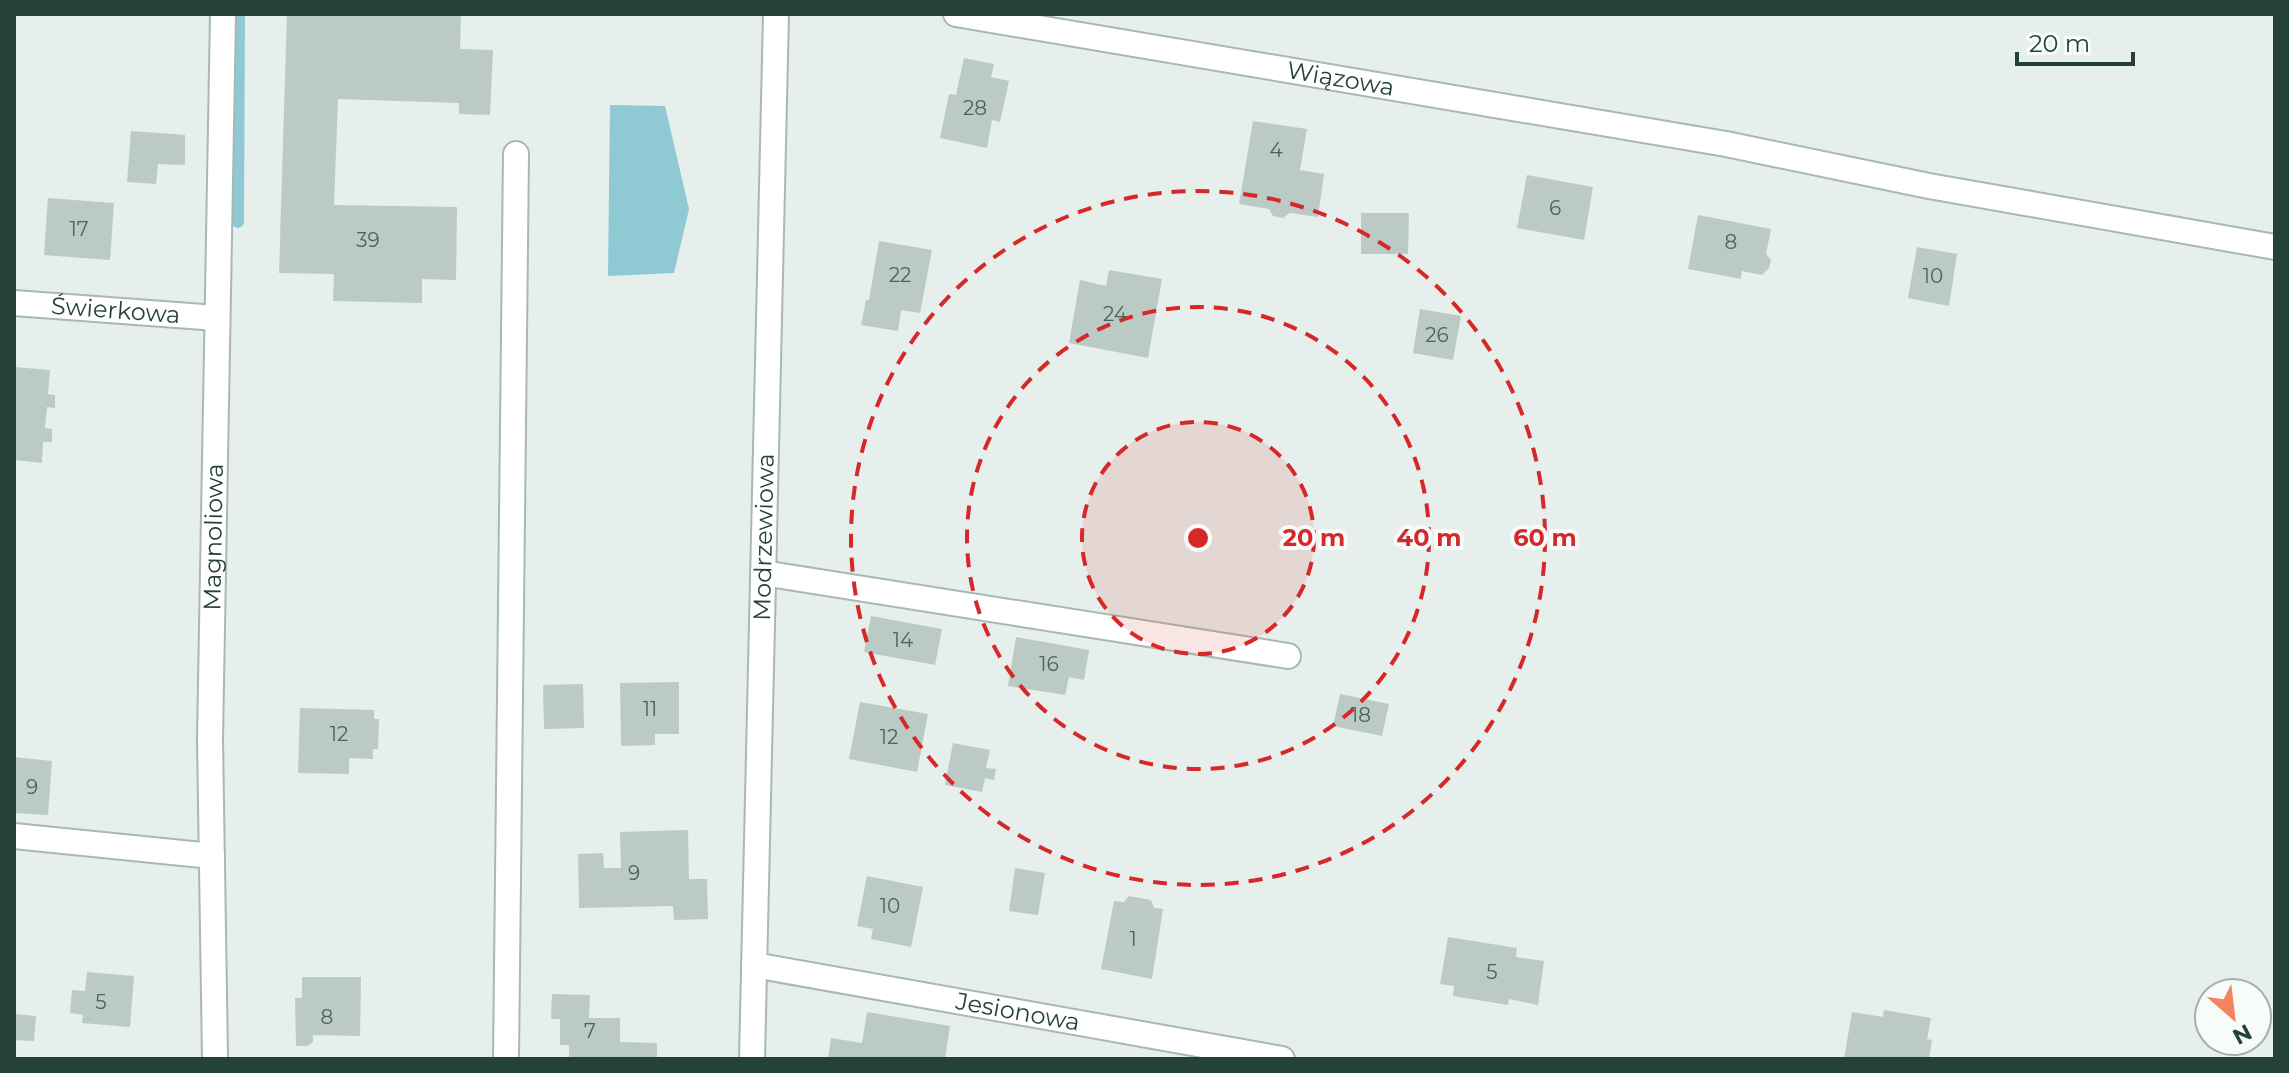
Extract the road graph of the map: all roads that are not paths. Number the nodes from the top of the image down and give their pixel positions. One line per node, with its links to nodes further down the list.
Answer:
1 (223, 14): 7 (street, Magnoliowa)
2 (776, 14): 8 (street, Modrzewiowa)
3 (956, 14): 5 (street, Wiązowa)
4 (516, 154): 14 (street)
5 (2275, 247)
6 (14, 303): 7 (street, Świerkowa)
7 (217, 318): 11 (street, Magnoliowa)
8 (763, 573): 9 (street); 12 (street, Modrzewiowa)
9 (1288, 656)
10 (14, 836): 11 (street)
11 (212, 856): 13 (street, Magnoliowa)
12 (754, 965): 15 (street, Modrzewiowa); 16 (street, Jesionowa)
13 (215, 1059)
14 (506, 1059)
15 (752, 1059)
16 (1282, 1059)

